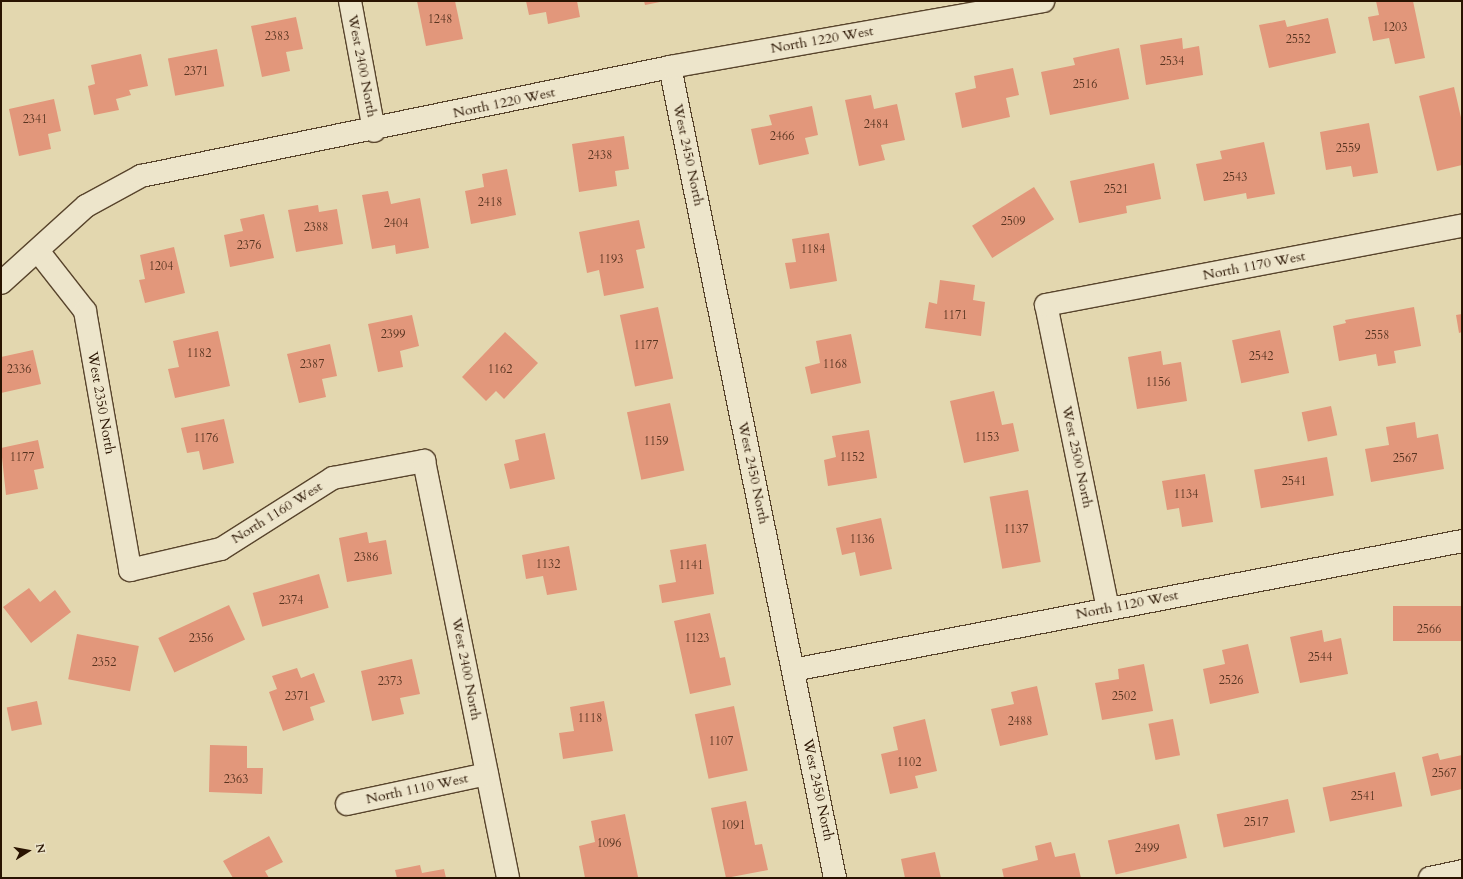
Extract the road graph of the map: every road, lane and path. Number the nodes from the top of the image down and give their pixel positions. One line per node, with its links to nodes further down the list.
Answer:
1 (350, 1): 4 (street, West 2400 North)
2 (1043, 1): 3 (street, North 1220 West)
3 (670, 68): 4 (street, North 1220 West); 13 (street, West 2450 North)
4 (374, 131): 6 (street, North 1220 West)
5 (1462, 226): 8 (street, North 1170 West)
6 (38, 251): 7 (street, North 1220 West); 11 (street, West 2350 North)
7 (1, 283)
8 (1046, 305): 12 (street, West 2500 North)
9 (424, 460): 11 (street, North 1160 West); 14 (street, West 2400 North)
10 (1462, 541): 12 (street, North 1120 West)
11 (130, 570)
12 (1108, 609): 13 (street, North 1120 West)
13 (793, 670): 18 (street, West 2450 North)
14 (487, 774): 15 (street, North 1110 West); 17 (street, West 2400 North)
15 (347, 804)
16 (1462, 871): 19 (street)
17 (508, 878)
18 (835, 878)
19 (1430, 878)

